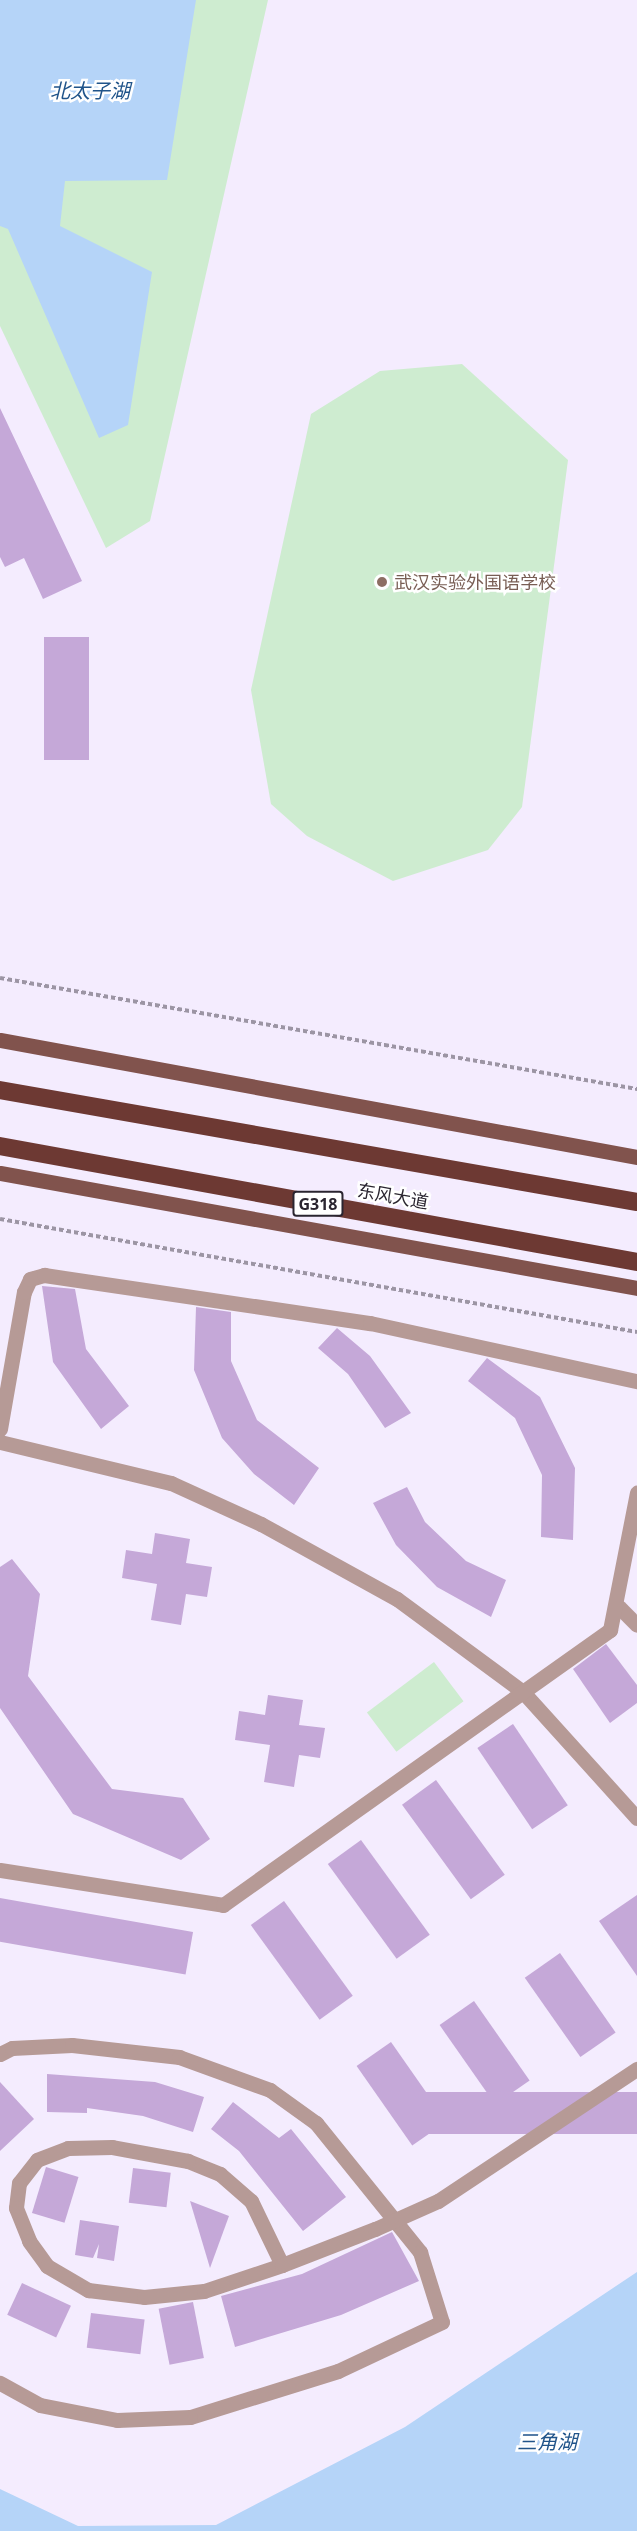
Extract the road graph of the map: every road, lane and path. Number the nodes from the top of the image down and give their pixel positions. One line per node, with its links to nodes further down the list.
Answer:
1 (0, 978): 3 (path)
2 (0, 1040): 6 (main road)
3 (637, 1089)
4 (3, 1090): 8 (highway, 东风大道)
5 (0, 1146): 10 (highway, 东风大道 / G318)
6 (637, 1157)
7 (0, 1173): 11 (main road)
8 (637, 1202)
9 (0, 1219): 12 (path)
10 (637, 1262)
11 (637, 1287)
12 (637, 1332)
13 (637, 1381): 14 (street)
14 (0, 1429)
15 (0, 1442): 19 (street)
16 (637, 1493): 17 (street)
17 (619, 1607): 18 (street); 19 (street)
18 (637, 1625)
19 (523, 1692): 20 (street); 21 (street)
20 (637, 1818)
21 (0, 1870)
22 (0, 2054): 24 (street)
23 (637, 2069): 24 (street)
24 (396, 2220): 25 (street); 26 (street)
25 (282, 2265): 25 (street)
26 (0, 2383)

